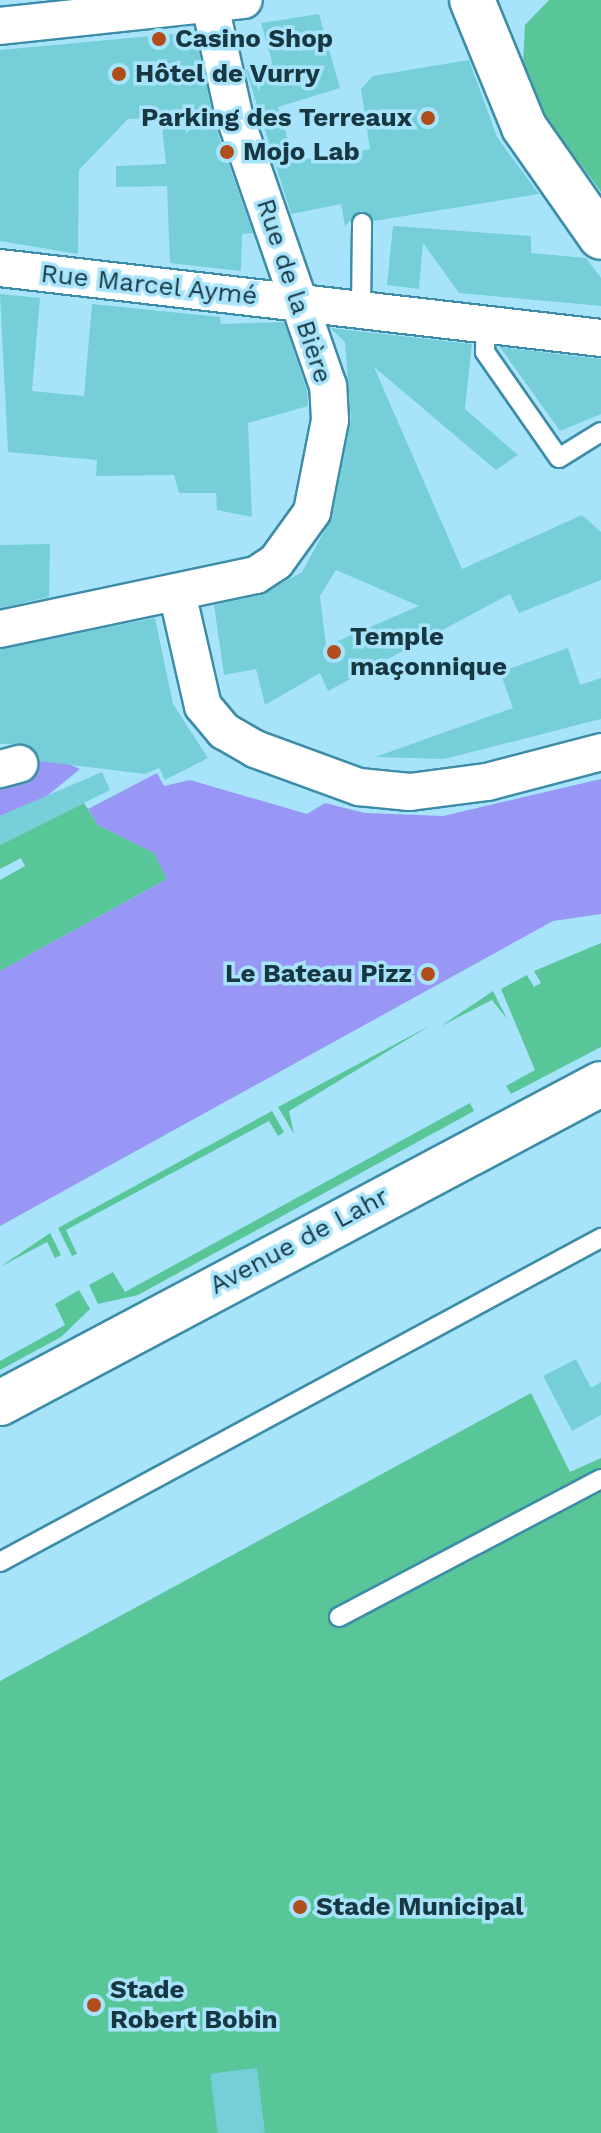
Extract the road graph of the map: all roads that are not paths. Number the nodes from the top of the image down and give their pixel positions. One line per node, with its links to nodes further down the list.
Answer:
1 (221, 1): 3 (street); 7 (street, Rue de la Bière)
2 (487, 11): 5 (main road)
3 (0, 26)
4 (362, 223): 8 (lane)
5 (601, 237)
6 (0, 268): 7 (street, Rue Marcel Aymé)
7 (300, 302): 8 (street, Rue Marcel Aymé); 12 (street, Rue de la Bière)
8 (361, 309): 9 (street, Rue Marcel Aymé)
9 (486, 322): 10 (street, Rue Marcel Aymé); 11 (lane)
10 (595, 333)
11 (601, 432)
12 (178, 597): 13 (street, Rue de la Bière); 14 (street)
13 (0, 629)
14 (601, 752)
15 (601, 1084): 17 (main road, Avenue de Lahr)
16 (601, 1238): 19 (lane)
17 (0, 1403)
18 (601, 1479): 20 (lane)
19 (0, 1562)
20 (339, 1617)

